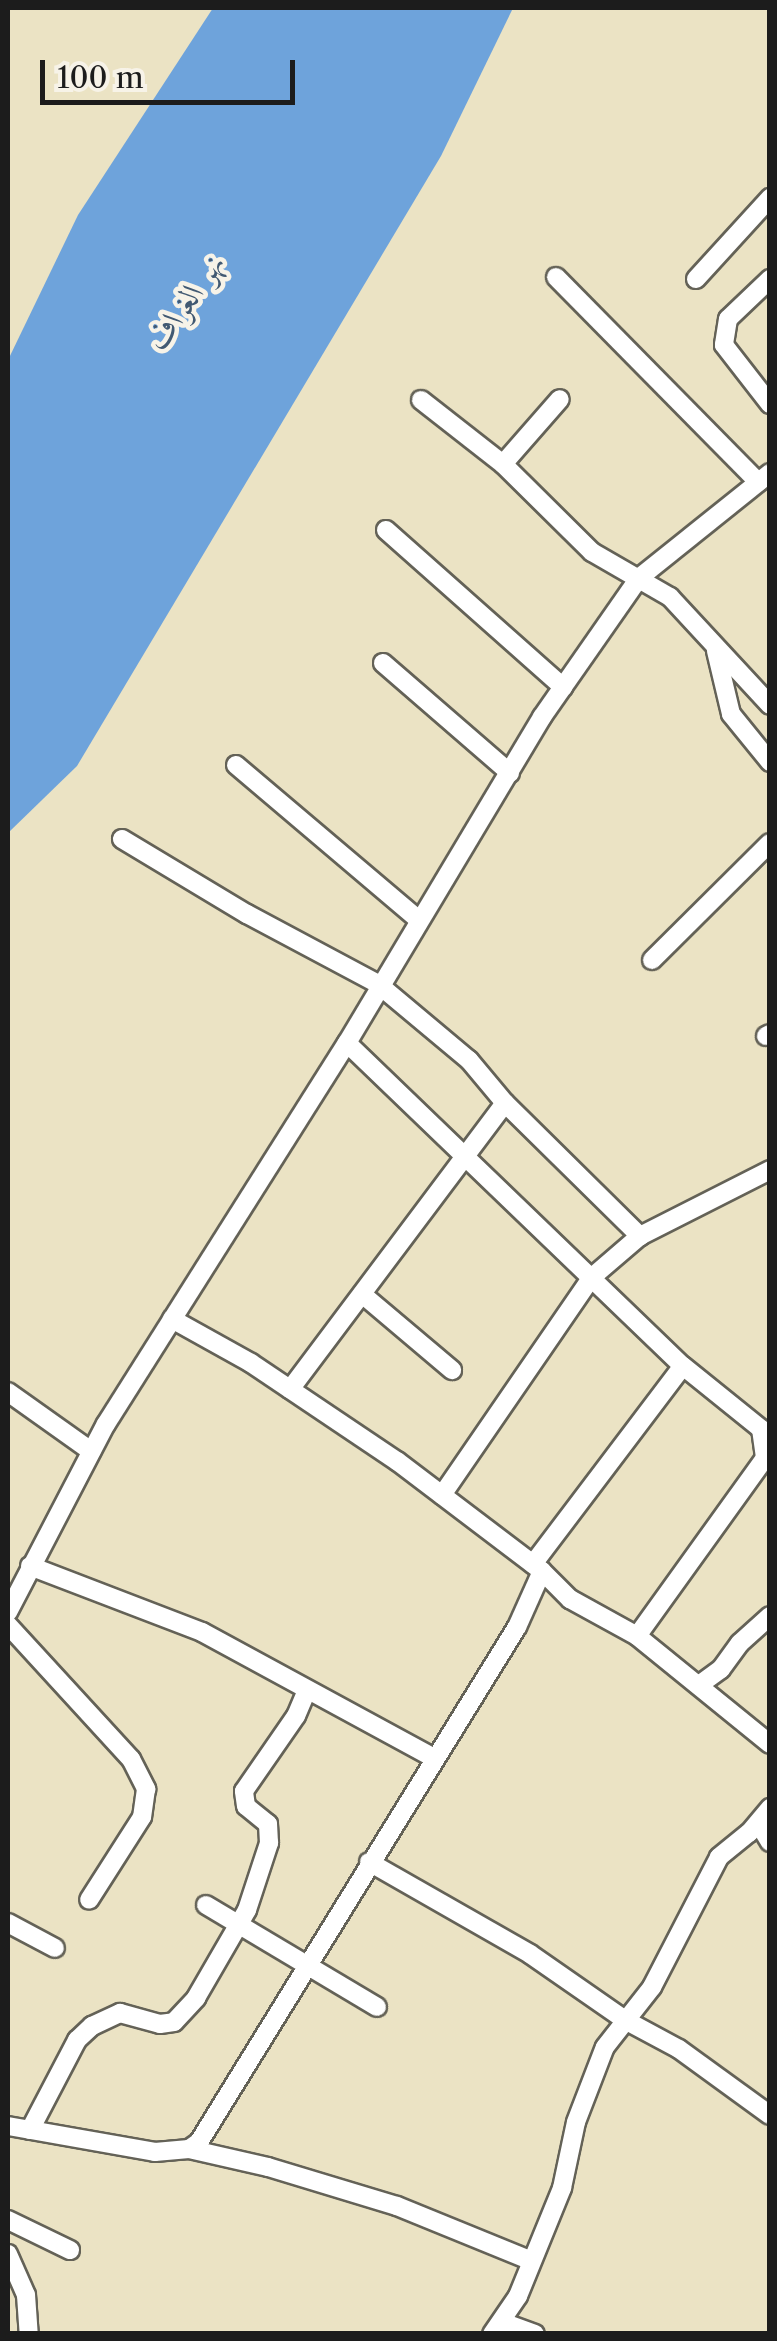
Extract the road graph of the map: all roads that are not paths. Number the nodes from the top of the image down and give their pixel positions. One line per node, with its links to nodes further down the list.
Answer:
1 (770, 198): 3 (street)
2 (556, 276): 9 (street)
3 (696, 278)
4 (770, 280): 7 (street)
5 (420, 400): 8 (street)
6 (560, 400): 8 (street)
7 (770, 404)
8 (503, 464): 11 (street)
9 (765, 480): 11 (street)
10 (386, 530): 14 (street)
11 (640, 578): 12 (street); 14 (street)
12 (716, 651): 15 (street); 16 (street)
13 (383, 664): 18 (street)
14 (563, 687): 18 (street)
15 (770, 705)
16 (770, 762)
17 (236, 765): 21 (street)
18 (510, 773): 21 (street)
19 (122, 839): 23 (street)
20 (770, 843): 22 (street)
21 (419, 920): 23 (street)
22 (652, 960)
23 (378, 984): 24 (street); 25 (street)
24 (347, 1042): 26 (street); 31 (street)
25 (505, 1103): 26 (street); 28 (street)
26 (466, 1158): 29 (street); 30 (street)
27 (770, 1170): 28 (street)
28 (640, 1236): 29 (street)
29 (591, 1278): 32 (street); 37 (street)
30 (362, 1294): 33 (street); 34 (street)
31 (172, 1318): 34 (street); 36 (street)
32 (683, 1366): 39 (street); 43 (street)
33 (452, 1370)
34 (290, 1389): 37 (street)
35 (8, 1392): 36 (street)
36 (91, 1451): 38 (street)
37 (442, 1496): 39 (street)
38 (30, 1566): 40 (street); 45 (street)
39 (538, 1568): 43 (street); 47 (street)
40 (8, 1612)
41 (770, 1616): 44 (street)
42 (8, 1625): 51 (street)
43 (637, 1636): 44 (street)
44 (698, 1685): 46 (street)
45 (307, 1690): 47 (street); 53 (street)
46 (770, 1744)
47 (434, 1758): 50 (street)
48 (764, 1816): 49 (street); 58 (street)
49 (770, 1842)
50 (369, 1862): 56 (street); 58 (street)
51 (88, 1900)
52 (206, 1906): 53 (street)
53 (240, 1923): 56 (street); 61 (street)
54 (10, 1931): 55 (street)
55 (55, 1948)
56 (307, 1966): 57 (street); 62 (street)
57 (377, 2007)
58 (624, 2020): 59 (street); 66 (street)
59 (770, 2116)
60 (8, 2126): 61 (street)
61 (30, 2130): 62 (street)
62 (189, 2149): 66 (street)
63 (8, 2220): 64 (street)
64 (70, 2250)
65 (8, 2254): 68 (street)
66 (528, 2260): 67 (street)
67 (497, 2328): 69 (street)
68 (29, 2334)
69 (534, 2334)

